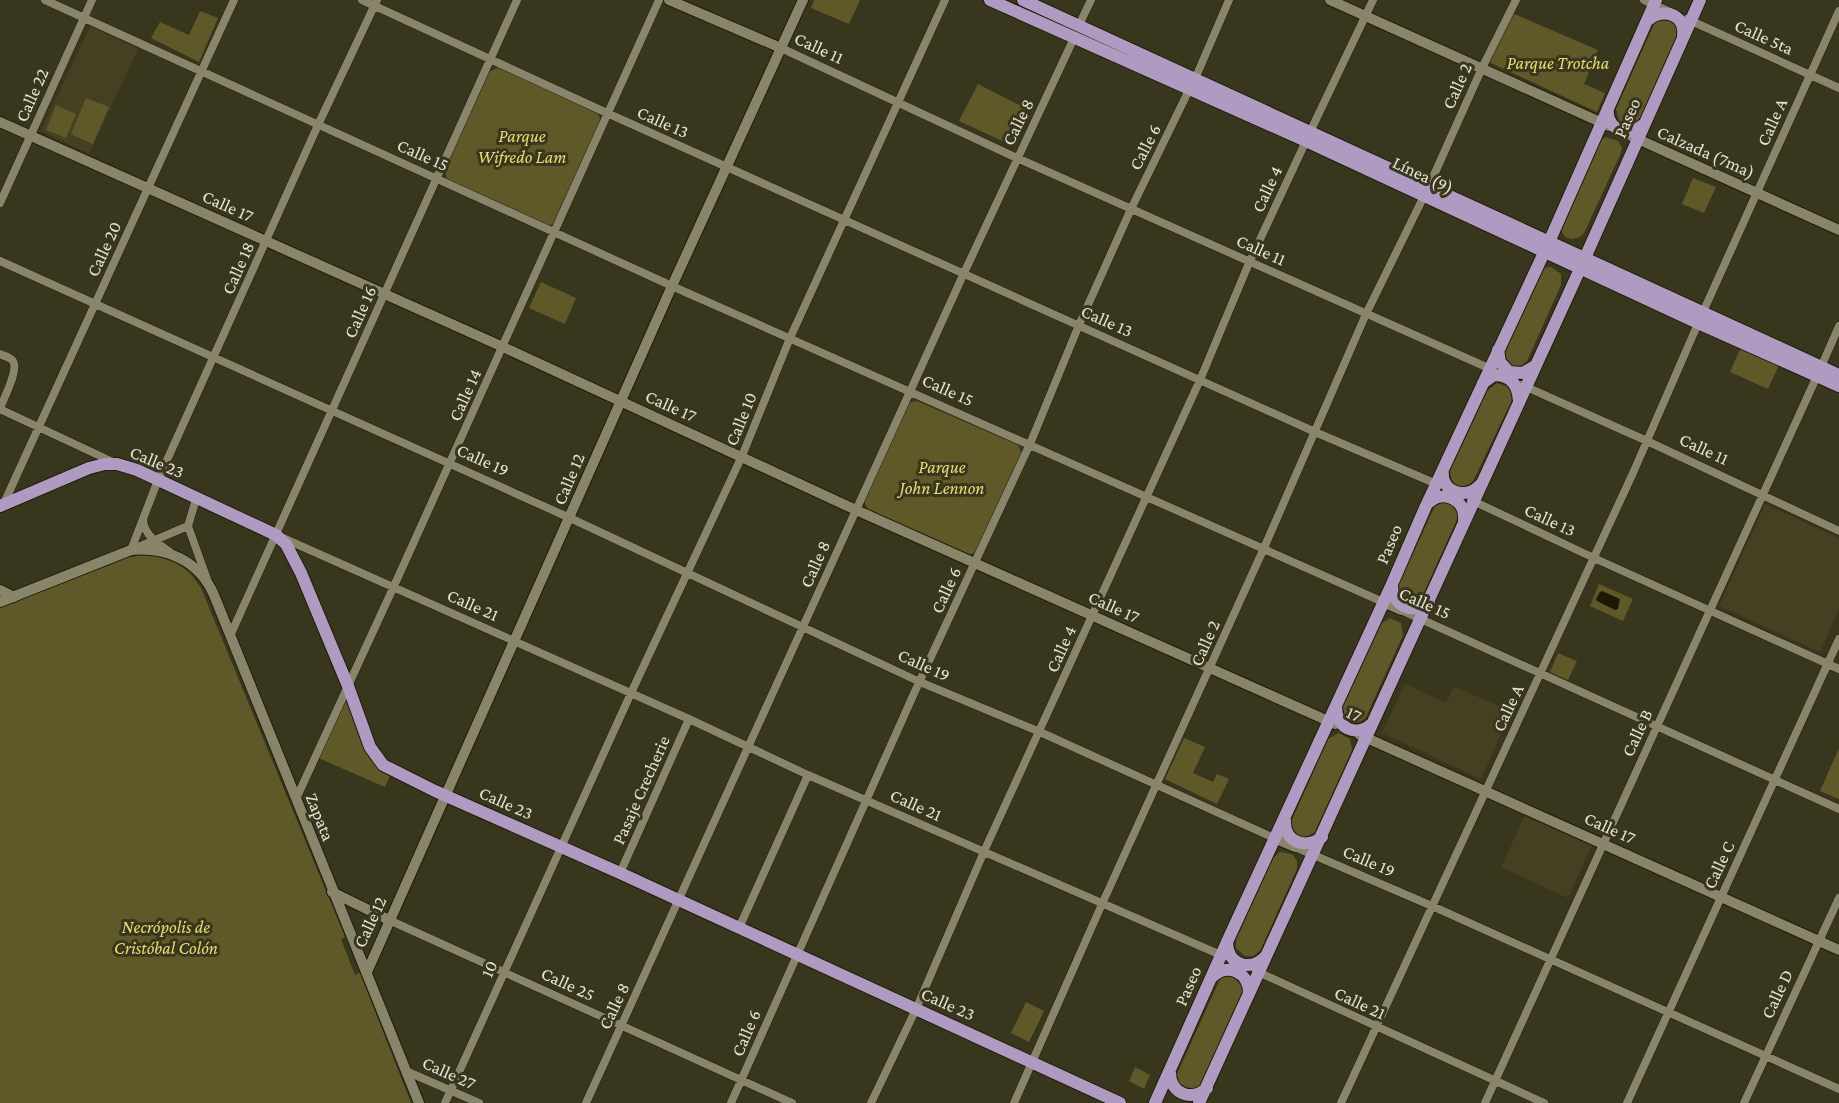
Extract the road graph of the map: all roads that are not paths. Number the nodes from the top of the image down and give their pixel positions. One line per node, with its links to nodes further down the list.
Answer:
1 (45, 0): 23 (street, Calle 15)
2 (92, 0): 23 (street, Calle 22)
3 (234, 0): 32 (street, Calle 20)
4 (362, 0): 18 (street, Calle 13)
5 (517, 0): 30 (street, Calle 16)
6 (659, 0): 38 (street, Calle 14)
7 (669, 0): 29 (main road, Calle 11)
8 (804, 0): 29 (main road, Calle 12)
9 (945, 0): 36 (street, Calle 10)
10 (990, 0): 28 (main road, Línea (9))
11 (1023, 0): 26 (main road, Línea (9))
12 (1090, 0): 26 (street)
13 (1229, 0): 34 (street, Calle 6)
14 (1330, 0): 22 (main road, Calzada (7ma))
15 (1373, 0): 22 (street, Calle 4)
16 (1516, 0): 31 (street, Calle 2)
17 (1654, 1): 21 (main road); 24 (main road, Paseo)
18 (376, 3): 30 (street, Calle 13); 41 (street, Calle 18)
19 (1698, 3): 21 (main road); 25 (main road, Paseo)
20 (1839, 11): 33 (street, Calle A)
21 (1672, 12): 25 (street, Calle 5ta)
22 (1366, 16): 31 (main road, Calzada (7ma)); 45 (street, Calle 4)
23 (84, 18): 32 (street, Calle 15); 44 (street, Calle 22)
24 (1647, 21): 27 (main road); 37 (main road, Paseo)
25 (1690, 21): 27 (main road, Paseo); 33 (street, Calle 5ta)
26 (1079, 26): 34 (main road, Línea (9))
27 (1683, 36): 42 (main road, Paseo)
28 (1074, 38): 34 (main road, Línea (9)); 47 (street, Calle 8)
29 (781, 48): 36 (street, Calle 11); 48 (main road, Calle 12)
30 (491, 58): 38 (street, Calle 13); 49 (street, Calle 16)
31 (1482, 69): 40 (main road, Calzada (7ma)); 51 (street, Calle 2)
32 (201, 72): 41 (street, Calle 15); 50 (street, Calle 20)
33 (1810, 74): 35 (street, Calle 5ta); 52 (street, Calle A)
34 (1192, 85): 45 (main road, Línea (9)); 54 (street, Calle 6)
35 (1839, 88)
36 (899, 102): 47 (street, Calle 11); 55 (street, Calle 10)
37 (1608, 107): 40 (main road, Paseo); 43 (main road)
38 (607, 114): 48 (street, Calle 13); 57 (street, Calle 14)
39 (0, 122): 44 (main road, Calle 17)
40 (1602, 123): 43 (main road, Calzada (7ma)); 59 (main road, Paseo)
41 (318, 125): 49 (street, Calle 15); 58 (street, Calle 18)
42 (1643, 125): 43 (main road); 46 (main road, Paseo)
43 (1618, 130): 46 (main road, Calzada (7ma))
44 (30, 136): 50 (main road, Calle 17); 53 (street, Calle 22)
45 (1308, 137): 51 (main road, Línea (9)); 61 (street, Calle 4)
46 (1637, 139): 52 (main road, Calzada (7ma)); 62 (main road, Paseo)
47 (1017, 158): 54 (street, Calle 11); 63 (street, Calle 8)
48 (727, 167): 55 (street, Calle 13); 64 (main road, Calle 12)
49 (436, 179): 57 (street, Calle 15); 65 (street, Calle 16)
50 (149, 188): 58 (main road, Calle 17); 66 (street, Calle 20)
51 (1426, 191): 59 (main road, Línea (9)); 67 (street, Calle 2)
52 (1757, 193): 56 (main road, Calzada (7ma)); 68 (street, Calle A)
53 (0, 203)
54 (1131, 209): 61 (street, Calle 11); 69 (street, Calle 6)
55 (844, 220): 63 (street, Calle 13); 71 (street, Calle 10)
56 (1839, 230)
57 (554, 232): 64 (street, Calle 15); 72 (street, Calle 14)
58 (266, 241): 65 (main road, Calle 17); 75 (street, Calle 18)
59 (1546, 246): 62 (main road, Línea (9)); 73 (main road, Paseo)
60 (0, 261): 66 (street, Calle 19)
61 (1250, 263): 67 (street, Calle 11); 81 (street, Calle 4)
62 (1582, 264): 68 (main road, Línea (9)); 76 (main road, Paseo)
63 (964, 273): 69 (street, Calle 13); 85 (street, Calle 8)
64 (672, 286): 71 (street, Calle 15); 87 (main road, Calle 12)
65 (384, 294): 72 (main road, Calle 17); 89 (street, Calle 16)
66 (95, 304): 75 (street, Calle 19); 90 (street, Calle 20)
67 (1366, 315): 77 (street, Calle 11); 91 (street, Calle 2)
68 (1701, 318): 78 (main road, Línea (9)); 92 (street, Calle A)
69 (1079, 325): 81 (street, Calle 13); 93 (street, Calle 6)
70 (1839, 326): 78 (street, Calle B)
71 (790, 338): 85 (street, Calle 15); 94 (street, Calle 10)
72 (503, 346): 87 (main road, Calle 17); 96 (street, Calle 14)
73 (1499, 348): 76 (main road); 77 (main road, Paseo)
74 (0, 354): 88 (street)
75 (214, 357): 89 (street, Calle 19); 98 (street, Calle 18)
76 (1535, 366): 83 (main road, Paseo)
77 (1489, 369): 80 (street, Calle 11); 82 (main road, Paseo)
78 (1819, 371): 79 (main road, Línea (9)); 84 (main road, Línea (9)); 102 (street, Calle B)
79 (1839, 375)
80 (1507, 377): 82 (main road); 83 (street, Calle 11); 86 (main road)
81 (1200, 380): 91 (street, Calle 13); 103 (street, Calle 4)
82 (1483, 383): 97 (main road, Paseo)
83 (1526, 386): 86 (main road, Paseo); 92 (street, Calle 11)
84 (1839, 386)
85 (911, 392): 93 (street, Calle 15); 108 (street, Calle 8)
86 (1519, 401): 100 (main road, Paseo)
87 (620, 402): 94 (main road, Calle 17); 110 (main road, Calle 12)
88 (0, 408): 90 (street)
89 (332, 411): 96 (street, Calle 19); 114 (street, Calle 16)
90 (39, 426): 95 (street); 106 (street, Calle 20)
91 (1315, 432): 99 (street, Calle 13); 116 (street, Calle 2)
92 (1647, 441): 102 (street, Calle 11); 119 (street, Calle A)
93 (1030, 444): 103 (street, Calle 15); 120 (street, Calle 6)
94 (742, 456): 108 (main road, Calle 17); 121 (street, Calle 10)
95 (117, 464): 98 (main road, Calle 23); 106 (main road, Calle 23)
96 (450, 464): 110 (street, Calle 19); 124 (street, Calle 14)
97 (1445, 465): 99 (main road, Paseo); 101 (main road)
98 (158, 480): 104 (main road, Calle 23); 109 (street, Calle 18)
99 (1436, 484): 101 (street, Calle 13); 107 (main road, Paseo)
100 (1480, 485): 101 (main road); 105 (main road, Paseo)
101 (1454, 492): 105 (street, Calle 13)
102 (1763, 495): 113 (street, Calle 11); 130 (street, Calle B)
103 (1147, 496): 116 (street, Calle 15); 133 (street, Calle 4)
104 (196, 499): 112 (street); 114 (main road, Calle 23)
105 (1473, 501): 111 (main road, Paseo); 119 (street, Calle 13)
106 (1, 507)
107 (1425, 508): 111 (main road); 122 (main road, Paseo)
108 (856, 510): 120 (main road, Calle 17); 135 (street, Calle 8)
109 (143, 517): 115 (street); 117 (street, Calle 18)
110 (570, 518): 121 (street, Calle 19); 139 (main road, Calle 12)
111 (1464, 522): 129 (main road, Paseo)
112 (188, 526): 115 (street); 123 (street)
113 (1839, 531)
114 (276, 535): 124 (street, Calle 21); 137 (street, Calle 16); 145 (main road, Calle 23)
115 (155, 541): 117 (street); 118 (street)
116 (1264, 549): 128 (street, Calle 15); 141 (street, Calle 2)
117 (131, 550): 118 (main road); 126 (main road)
118 (173, 554): 123 (main road, Zapata)
119 (1594, 558): 130 (street, Calle 13); 143 (street, Calle A)
120 (975, 563): 133 (main road, Calle 17); 144 (street, Calle 6)
121 (688, 572): 135 (street, Calle 19); 146 (street, Calle 10)
122 (1392, 584): 128 (main road, Paseo); 129 (main road)
123 (210, 586): 137 (main road, Zapata)
124 (394, 586): 139 (street, Calle 21); 145 (street, Calle 14)
125 (0, 590): 126 (main road)
126 (14, 597): 127 (main road)
127 (0, 602)
128 (1383, 602): 131 (main road, Calle 15); 132 (main road, Paseo)
129 (1429, 602): 134 (main road, Paseo)
130 (1710, 609): 140 (street, Calle 13); 151 (street, Calle B)
131 (1401, 610): 132 (main road); 134 (street, Calle 15); 136 (main road)
132 (1377, 614): 147 (main road, Paseo)
133 (1092, 615): 141 (main road, Calle 17); 153 (street, Calle 4)
134 (1420, 619): 136 (main road, Paseo); 143 (street, Calle 15)
135 (804, 626): 144 (street, Calle 19); 155 (street, Calle 8)
136 (1412, 634): 150 (main road, Paseo)
137 (230, 637): 162 (main road, Zapata)
138 (1839, 639): 140 (street, Calle C)
139 (515, 640): 146 (street, Calle 21); 160 (main road, Calle 12)
140 (1828, 663): 142 (street, Calle 13); 157 (street, Calle C)
141 (1211, 668): 149 (main road, Calle 17); 158 (street, Calle 2)
142 (1839, 669)
143 (1540, 672): 151 (street, Calle 15); 159 (street, Calle A)
144 (920, 682): 153 (street, Calle 19); 161 (street, Calle 6)
145 (348, 686): 160 (main road, Calle 23); 162 (street, Calle 14)
146 (630, 693): 148 (street, Calle 21); 169 (street, Calle 10)
147 (1336, 705): 149 (main road, Paseo); 152 (main road)
148 (690, 718): 155 (street, Calle 21); 174 (street, Pasaje Crecherie)
149 (1329, 720): 152 (main road, 17); 164 (main road, Paseo)
150 (1372, 724): 152 (main road); 154 (main road, Paseo)
151 (1657, 726): 157 (street, Calle 15); 167 (street, Calle B)
152 (1347, 729): 154 (main road, 17)
153 (1040, 732): 158 (street, Calle 19); 170 (street, Calle 4)
154 (1366, 738): 159 (main road, Calle 17); 165 (main road, Paseo)
155 (750, 746): 156 (street, Calle 21); 178 (street, Calle 8)
156 (808, 775): 161 (street, Calle 21); 182 (street)
157 (1775, 780): 163 (street, Calle 15); 176 (street, Calle C)
158 (1156, 784): 166 (street, Calle 19); 179 (street, Calle 2)
159 (1485, 791): 167 (main road, Calle 17); 180 (street, Calle A)
160 (446, 796): 169 (main road, Calle 23); 181 (main road, Calle 12)
161 (867, 800): 170 (street, Calle 21); 187 (street, Calle 6)
162 (295, 801): 175 (main road, Zapata)
163 (1839, 809)
164 (1285, 819): 165 (main road); 166 (main road, Paseo)
165 (1322, 837): 172 (main road, Paseo)
166 (1276, 839): 168 (main road, Calle 19); 171 (main road, Paseo)
167 (1604, 843): 176 (main road, Calle 17); 191 (street, Calle B)
168 (1295, 847): 171 (main road); 172 (street, Calle 19); 173 (main road)
169 (561, 848): 174 (main road, Calle 23); 194 (street, 10)
170 (984, 852): 179 (street, Calle 21); 198 (street, Calle 4)
171 (1269, 852): 184 (main road, Paseo)
172 (1313, 855): 173 (main road, Paseo); 180 (street, Calle 19)
173 (1306, 869): 190 (main road, Paseo)
174 (620, 873): 178 (main road, Calle 23)
175 (332, 892): 181 (main road, Calle 25); 188 (main road, Zapata)
176 (1721, 897): 183 (main road, Calle 17); 199 (street, Calle C)
177 (1839, 898): 183 (street, Calle D)
178 (679, 900): 182 (main road, Calle 23); 200 (street, Calle 8)
179 (1102, 904): 189 (street, Calle 21); 203 (street, Calle 2)
180 (1432, 906): 191 (street, Calle 19); 201 (street, Calle A)
181 (390, 920): 185 (main road, Calle 12); 194 (street, Calle 25)
182 (739, 928): 187 (main road, Calle 23)
183 (1819, 940): 186 (main road, Calle 17); 202 (street, Calle D)
184 (1227, 942): 189 (main road, Paseo); 192 (main road)
185 (378, 946): 188 (main road); 193 (main road, Calle 12)
186 (1839, 950)
187 (797, 954): 198 (main road, Calle 23); 206 (street, Calle 6)
188 (360, 955): 193 (main road, Zapata)
189 (1222, 956): 192 (street, Calle 21); 196 (main road, Paseo)
190 (1265, 957): 192 (main road); 195 (main road, Paseo)
191 (1551, 959): 199 (street, Calle 19); 207 (street, Calle B)
192 (1240, 964): 195 (street, Calle 21)
193 (367, 972): 204 (main road, Zapata)
194 (504, 972): 200 (street, Calle 25); 210 (street, 10)
195 (1258, 972): 197 (main road, Paseo); 201 (street, Calle 21)
196 (1210, 981): 197 (main road); 205 (main road, Paseo)
197 (1248, 997): 208 (main road, Paseo)
198 (916, 1009): 203 (main road, Calle 23); 217 (street, Calle 4)
199 (1668, 1012): 202 (street, Calle 19); 225 (street, Calle C)
200 (621, 1027): 206 (street, Calle 25); 214 (street, Calle 8)
201 (1376, 1027): 207 (street, Calle 21); 222 (street, Calle A)
202 (1765, 1056): 209 (street, Calle 19); 226 (street, Calle D)
203 (1032, 1062): 218 (street, Calle 2); 219 (main road, Calle 23)
204 (406, 1071): 210 (street, Calle 27); 211 (main road, Zapata)
205 (1170, 1071): 208 (main road); 220 (main road, Paseo)
206 (742, 1080): 215 (street, Calle 6); 216 (street, Calle 25)
207 (1496, 1080): 223 (street, Calle B); 224 (street, Calle 21)
208 (1207, 1088): 221 (main road, Paseo)
209 (1839, 1089)
210 (451, 1091): 212 (street, 10); 213 (street, Calle 27)
211 (418, 1103)
212 (445, 1103)
213 (479, 1103)
214 (586, 1103)
215 (731, 1103)
216 (792, 1103)
217 (871, 1103)
218 (1014, 1103)
219 (1120, 1103)
220 (1155, 1103)
221 (1199, 1103)
222 (1341, 1103)
223 (1485, 1103)
224 (1544, 1103)
225 (1627, 1103)
226 (1744, 1103)

